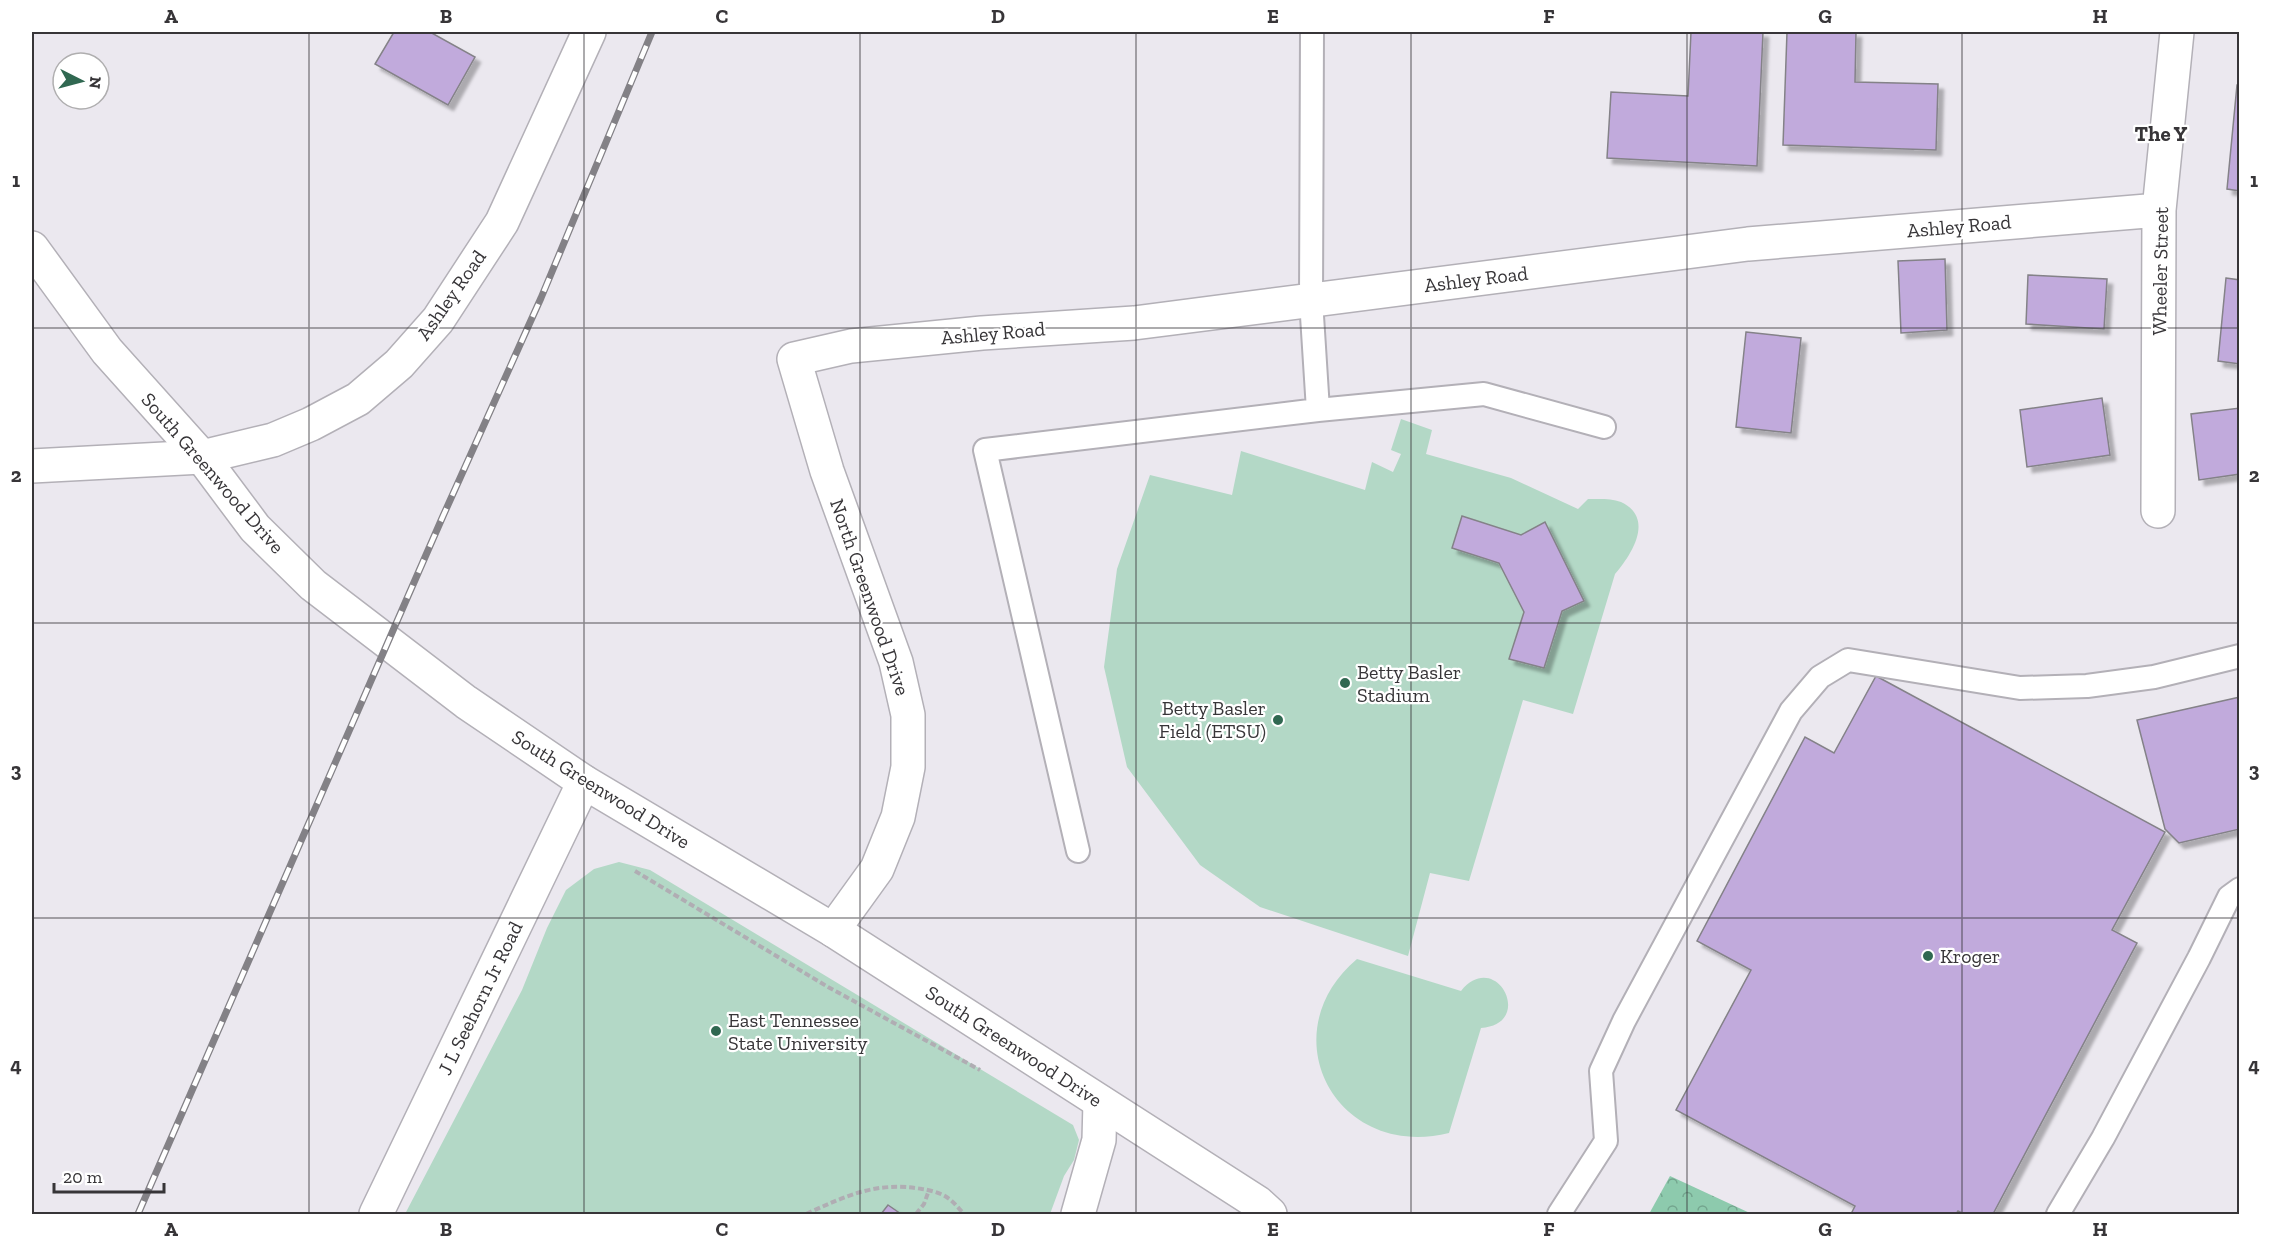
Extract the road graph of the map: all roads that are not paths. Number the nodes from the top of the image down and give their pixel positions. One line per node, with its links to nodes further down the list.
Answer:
1 (589, 32): 10 (street, Ashley Road)
2 (1312, 32): 6 (lane)
3 (2177, 32): 4 (street, Wheeler Street)
4 (2159, 210): 6 (street, Ashley Road); 12 (street, Wheeler Street)
5 (32, 248): 10 (street, South Greenwood Drive)
6 (1311, 300): 7 (street, Ashley Road); 8 (lane)
7 (794, 359): 17 (street, North Greenwood Drive)
8 (1318, 410): 9 (lane); 15 (lane)
9 (1604, 427)
10 (202, 457): 11 (street, Ashley Road); 14 (street, South Greenwood Drive)
11 (32, 466)
12 (2158, 511)
13 (2240, 656): 22 (lane)
14 (584, 782): 17 (street, South Greenwood Drive); 19 (street, J L Seehorn Jr Road)
15 (1078, 851)
16 (2240, 889): 23 (lane)
17 (833, 930): 18 (street, South Greenwood Drive)
18 (1100, 1102): 20 (street); 21 (street, South Greenwood Drive)
19 (376, 1215)
20 (1078, 1215)
21 (1270, 1215)
22 (1559, 1215)
23 (2058, 1215)

